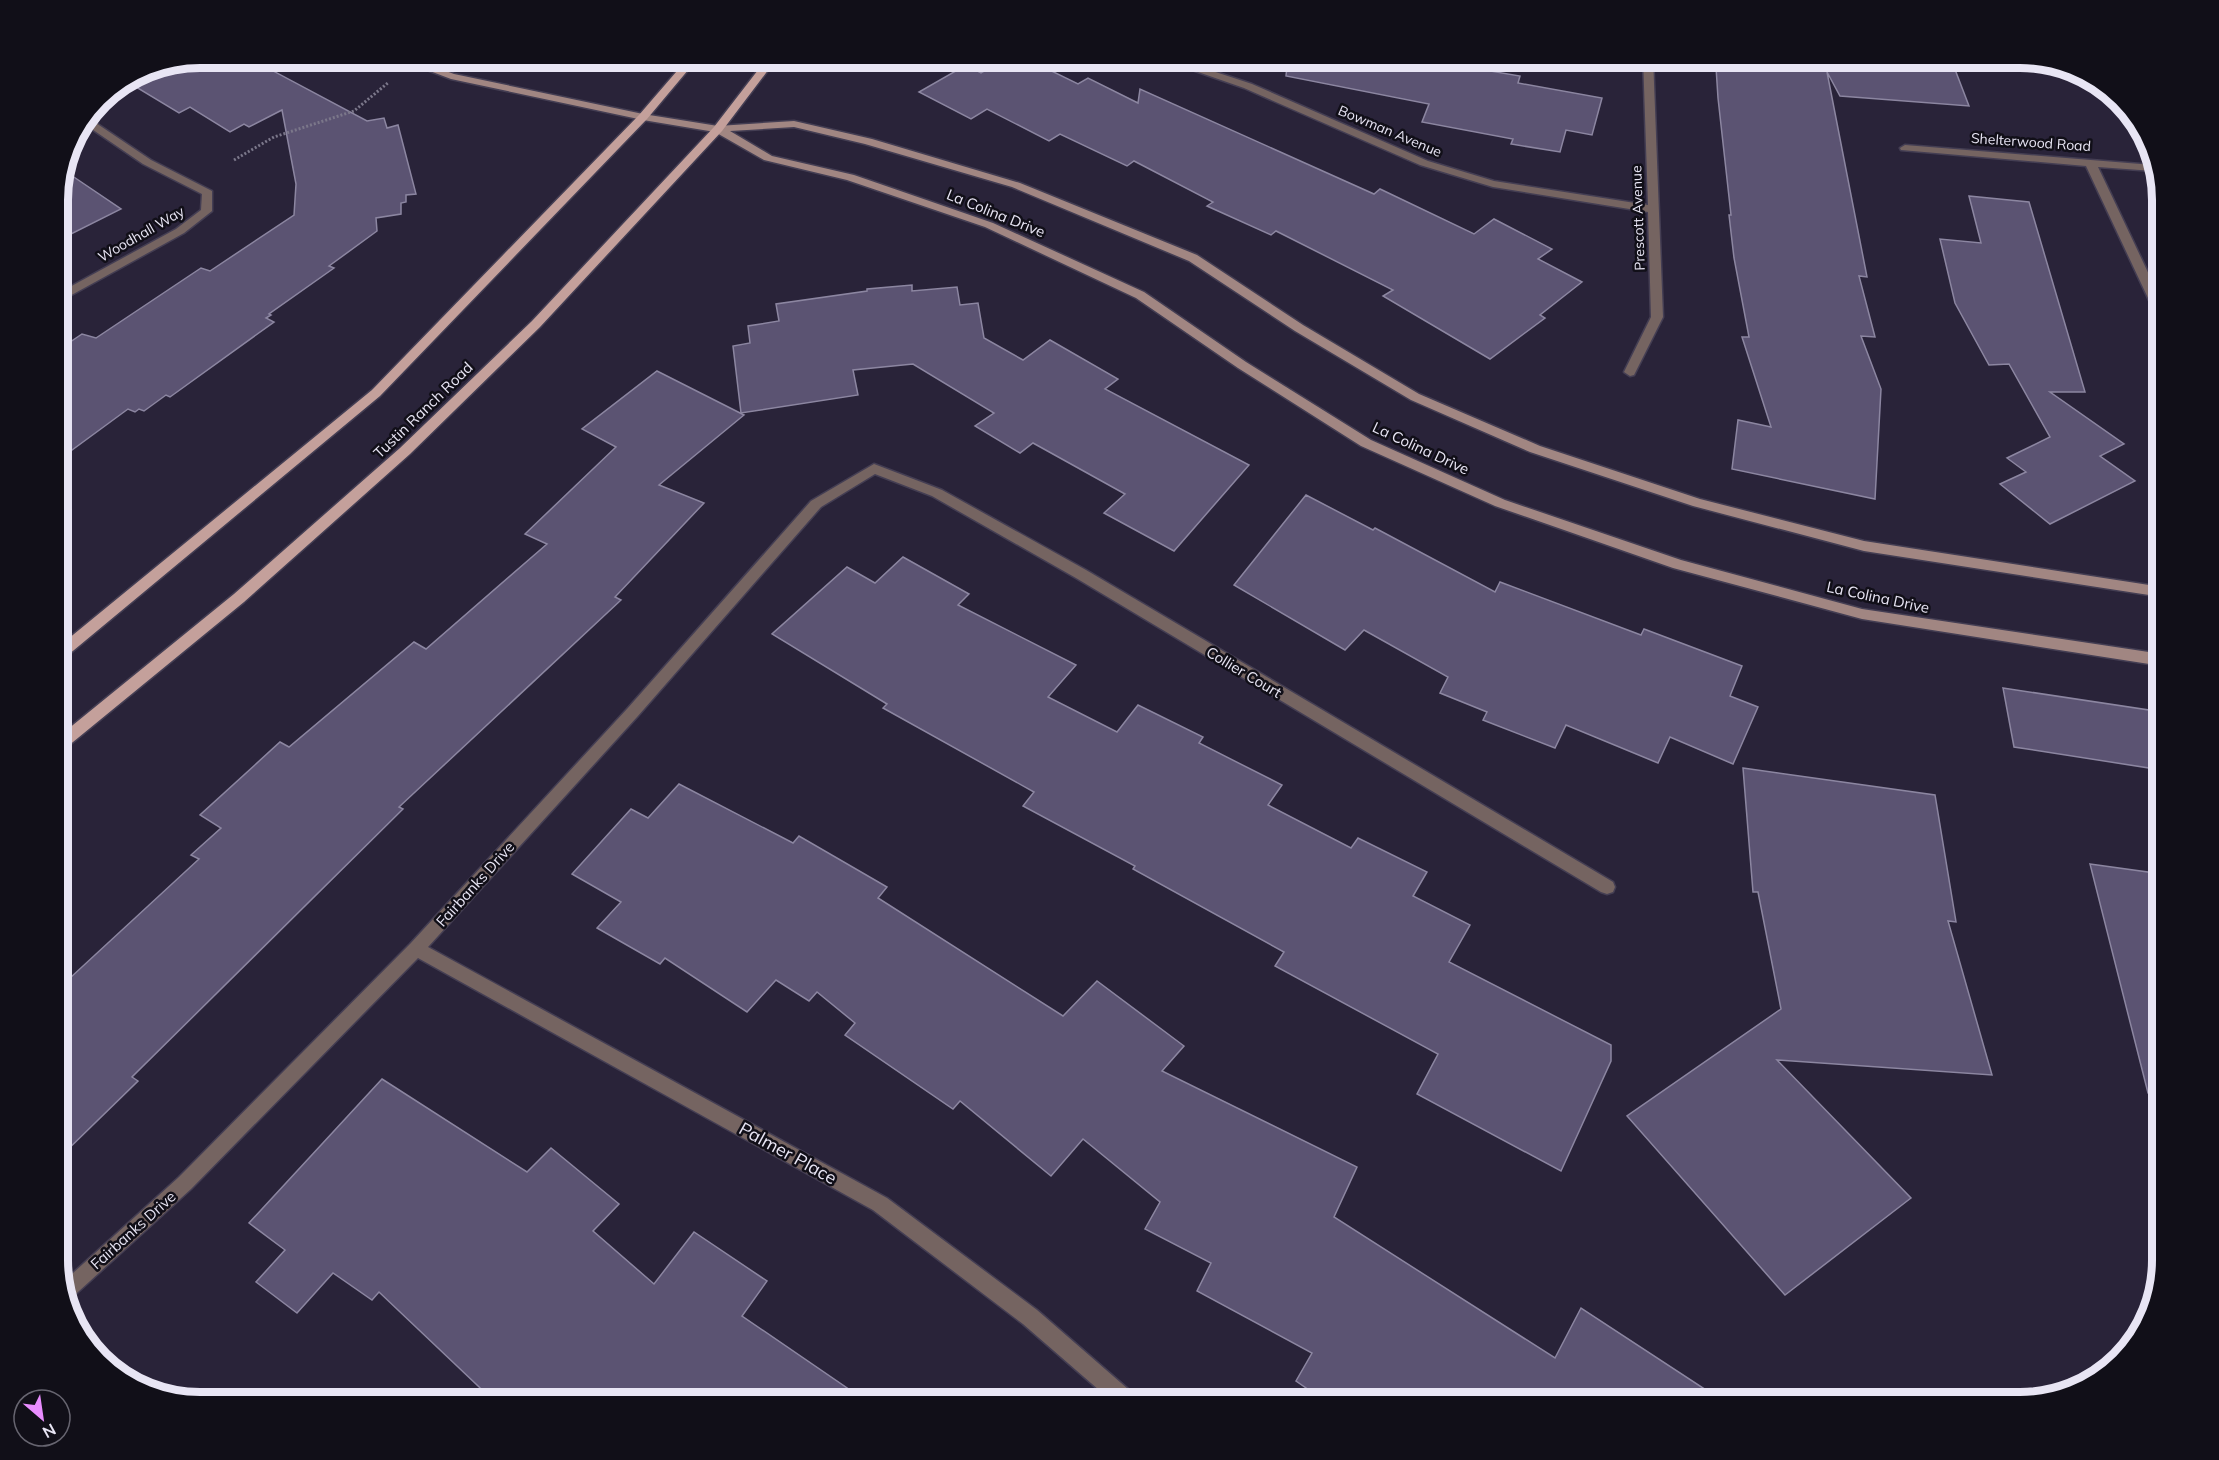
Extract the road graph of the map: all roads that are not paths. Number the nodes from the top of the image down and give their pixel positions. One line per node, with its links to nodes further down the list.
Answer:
1 (429, 68): 6 (street, La Colina Drive)
2 (685, 68): 6 (main road)
3 (765, 68): 8 (main road, Tustin Ranch Road)
4 (1193, 68): 12 (street, Bowman Avenue)
5 (1648, 68): 12 (street, Prescott Avenue)
6 (643, 117): 8 (street, La Colina Drive); 18 (main road)
7 (91, 124): 13 (street, Woodhall Way)
8 (718, 129): 17 (street, La Colina Drive); 19 (street, La Colina Drive); 20 (main road, Tustin Ranch Road)
9 (1905, 148): 10 (street, Shelterwood Road)
10 (2090, 162): 11 (street, Shelterwood Road); 14 (street)
11 (2147, 167)
12 (1653, 209): 15 (street, Prescott Avenue)
13 (68, 293)
14 (2152, 294)
15 (1630, 372)
16 (874, 469): 21 (street, Collier Court); 22 (street, Fairbanks Drive)
17 (2152, 590)
18 (68, 647)
19 (2152, 659)
20 (68, 738)
21 (1607, 887)
22 (416, 949): 23 (street, Fairbanks Drive); 24 (street, Palmer Place)
23 (70, 1287)
24 (1116, 1392)

